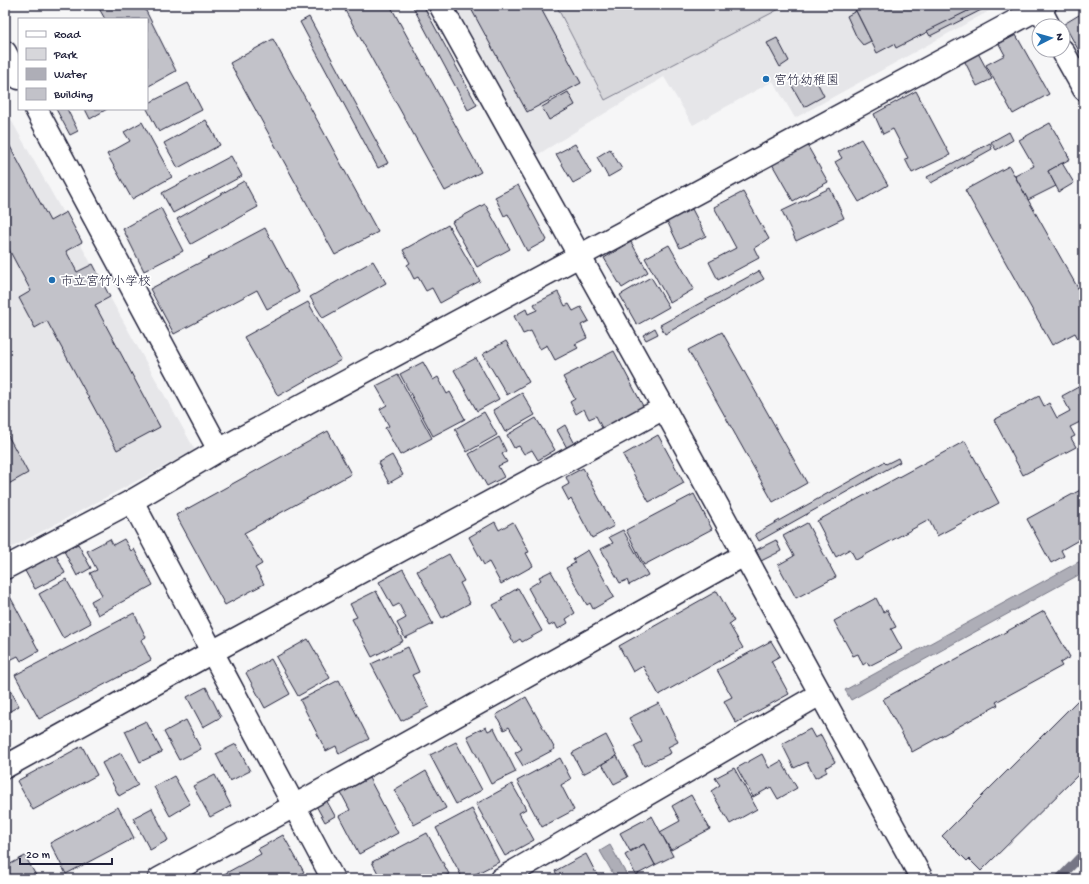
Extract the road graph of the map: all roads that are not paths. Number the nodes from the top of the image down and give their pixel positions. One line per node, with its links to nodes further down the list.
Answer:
1 (440, 5): 8 (street)
2 (1043, 11): 8 (street)
3 (5, 52): 5 (street)
4 (1067, 58): 6 (street)
5 (18, 76)
6 (1084, 89)
7 (37, 110): 10 (street)
8 (578, 256): 9 (street); 10 (street)
9 (664, 408): 12 (street); 14 (street)
10 (219, 450): 11 (street)
11 (132, 501): 13 (street); 14 (street)
12 (744, 555): 15 (street); 17 (street)
13 (5, 568)
14 (212, 652): 16 (street); 17 (street)
15 (820, 694): 20 (street); 21 (street)
16 (5, 767)
17 (294, 806): 18 (street); 19 (street)
18 (159, 879)
19 (333, 879)
20 (500, 879)
21 (922, 879)

